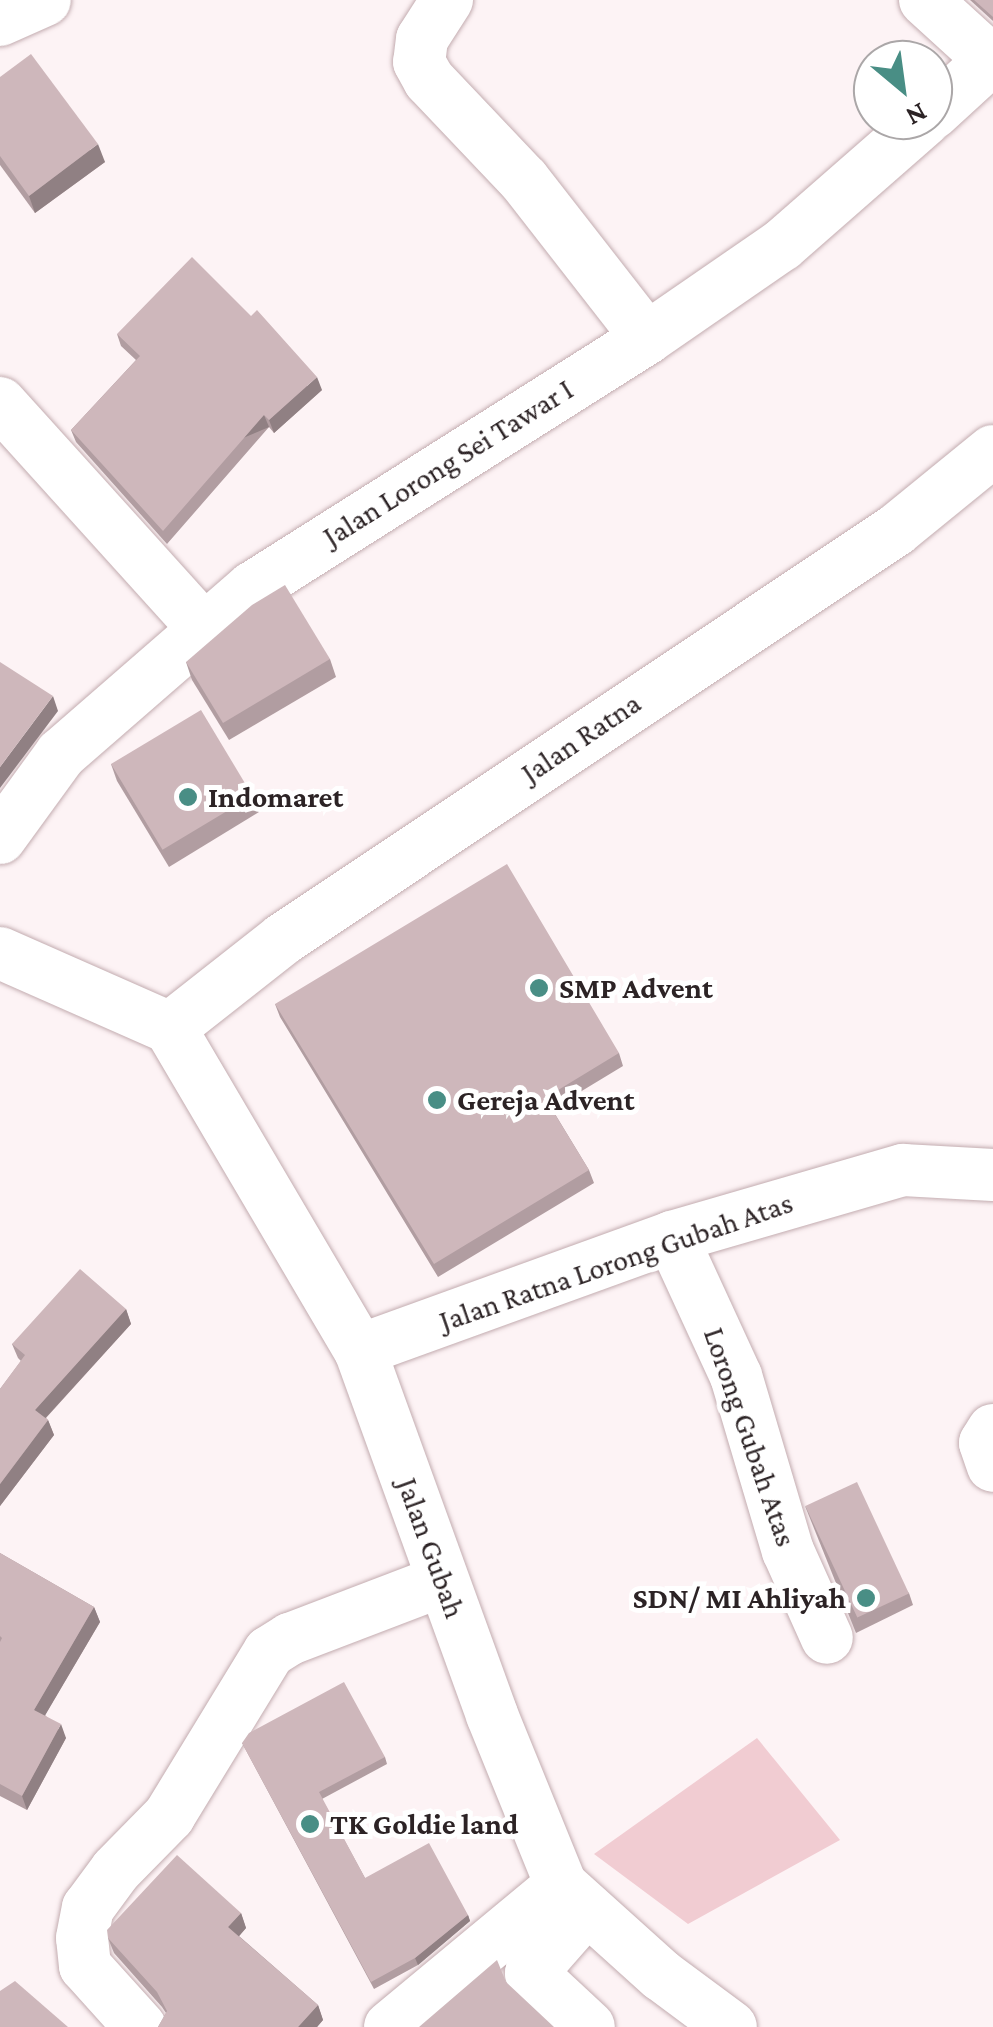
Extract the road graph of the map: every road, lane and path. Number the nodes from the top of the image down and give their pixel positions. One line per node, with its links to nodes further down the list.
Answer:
1 (44, 0): 4 (street)
2 (447, 0): 8 (street)
3 (925, 0): 5 (street)
4 (0, 20)
5 (992, 59): 6 (street)
6 (953, 95)
7 (902, 140): 8 (street, Jalan Lorong Sei Tawar I)
8 (647, 338): 11 (street, Jalan Lorong Sei Tawar I)
9 (0, 403): 11 (street)
10 (993, 451): 14 (street, Jalan Ratna)
11 (204, 629): 12 (street, Jalan Lorong Sei Tawar I)
12 (0, 838)
13 (0, 954): 14 (street)
14 (170, 1028): 17 (street, Jalan Gubah)
15 (993, 1175): 16 (street, Jalan Ratna Lorong Gubah Atas)
16 (672, 1236): 17 (street, Jalan Ratna Lorong Gubah Atas); 21 (street, Lorong Gubah Atas)
17 (360, 1350): 20 (street, Jalan Gubah)
18 (993, 1430): 19 (street)
19 (993, 1466)
20 (442, 1581): 22 (street, Jalan Gubah); 23 (street)
21 (827, 1638)
22 (574, 1897): 24 (street); 25 (street); 26 (street, Jalan Gubah)
23 (140, 2027)
24 (390, 2027)
25 (589, 2027)
26 (731, 2027)

